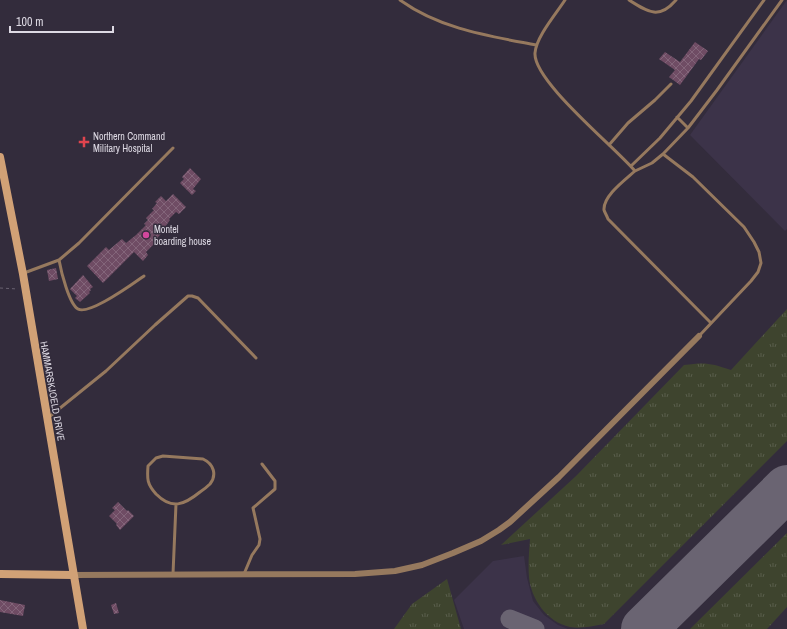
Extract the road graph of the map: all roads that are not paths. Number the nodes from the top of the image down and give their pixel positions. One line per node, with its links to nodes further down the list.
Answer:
1 (400, 0): 7 (lane)
2 (565, 0): 7 (lane)
3 (629, 0): 4 (lane)
4 (676, 0)
5 (764, 0): 9 (lane)
6 (782, 0): 10 (lane)
7 (536, 45): 11 (lane)
8 (672, 84): 11 (lane)
9 (678, 117): 10 (lane); 15 (lane)
10 (688, 128): 13 (lane)
11 (609, 145): 15 (lane)
12 (173, 148): 17 (lane)
13 (663, 154): 16 (lane); 20 (lane)
14 (0, 157): 18 (main road, HAMMARSKJOELD DRIVE)
15 (631, 166): 16 (lane)
16 (635, 171): 20 (lane)
17 (59, 260): 18 (lane); 19 (lane)
18 (23, 274): 23 (main road, HAMMARSKJOELD DRIVE)
19 (144, 276)
20 (712, 323): 21 (lane)
21 (699, 336): 28 (street)
22 (256, 358): 23 (lane)
23 (47, 418): 29 (main road, HAMMARSKJOELD DRIVE)
24 (262, 464): 28 (lane)
25 (176, 504): 25 (lane); 27 (lane)
26 (0, 574): 29 (main road)
27 (173, 574): 28 (street); 29 (street)
28 (244, 574)
29 (73, 575): 30 (main road, HAMMARSKJOELD DRIVE)
30 (83, 629)

